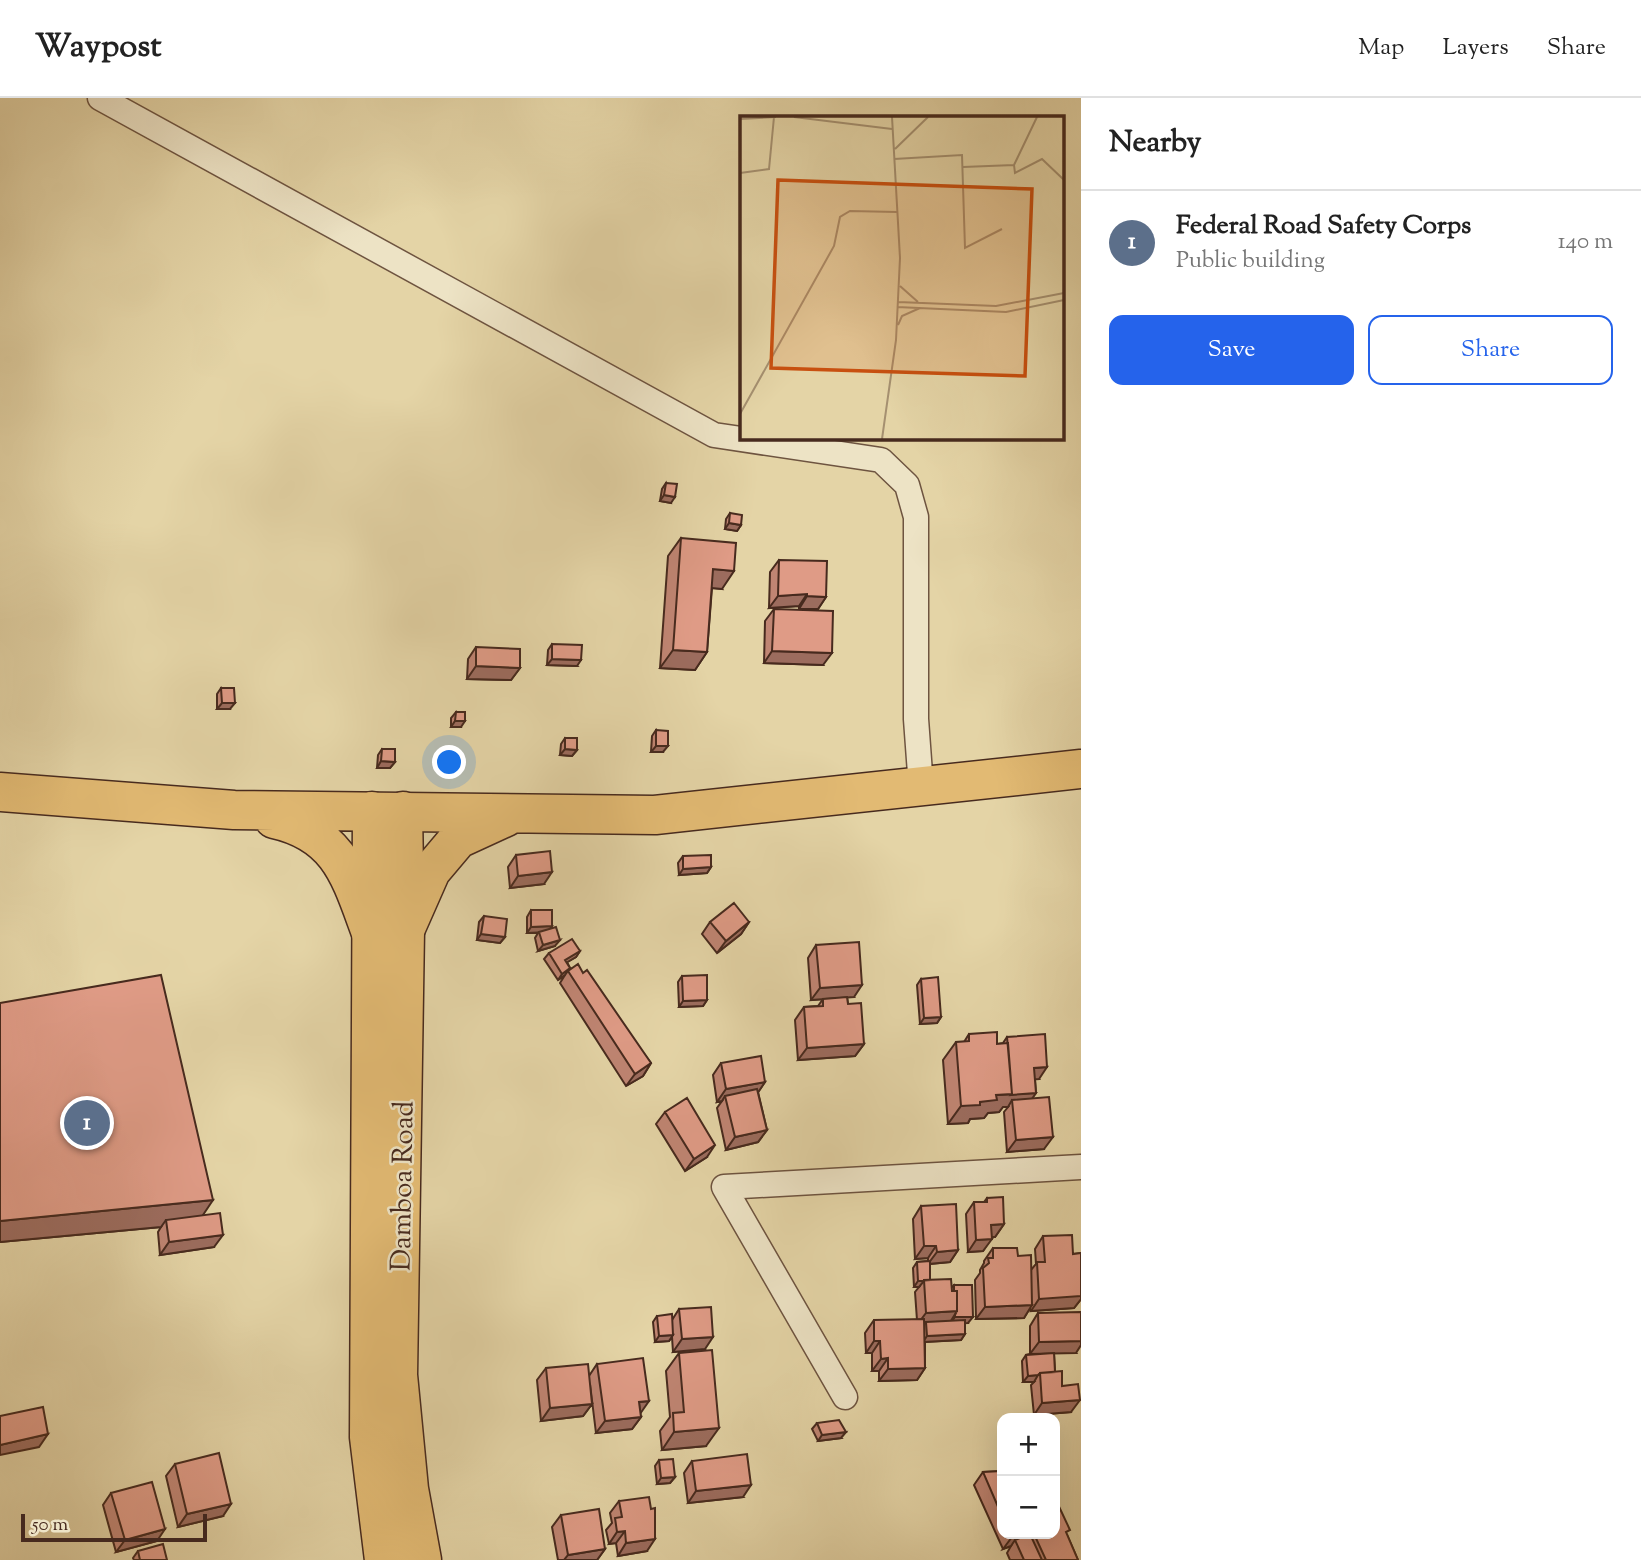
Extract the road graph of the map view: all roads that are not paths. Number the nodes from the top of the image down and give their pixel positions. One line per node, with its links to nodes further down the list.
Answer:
1 (100, 98): 2 (street)
2 (740, 439)
3 (741, 439): 5 (street)
4 (1081, 769): 5 (main road)
5 (921, 787): 9 (main road)
6 (0, 792): 7 (main road)
7 (234, 810): 8 (main road); 10 (main road)
8 (388, 811): 9 (main road); 10 (main road, Damboa Road)
9 (512, 814): 10 (main road)
10 (389, 934): 13 (main road, Damboa Road)
11 (1081, 1167): 12 (street)
12 (845, 1397)
13 (392, 1489): 14 (main road, Damboa Road); 15 (main road, Damboa Road)
14 (384, 1560)
15 (422, 1560)

